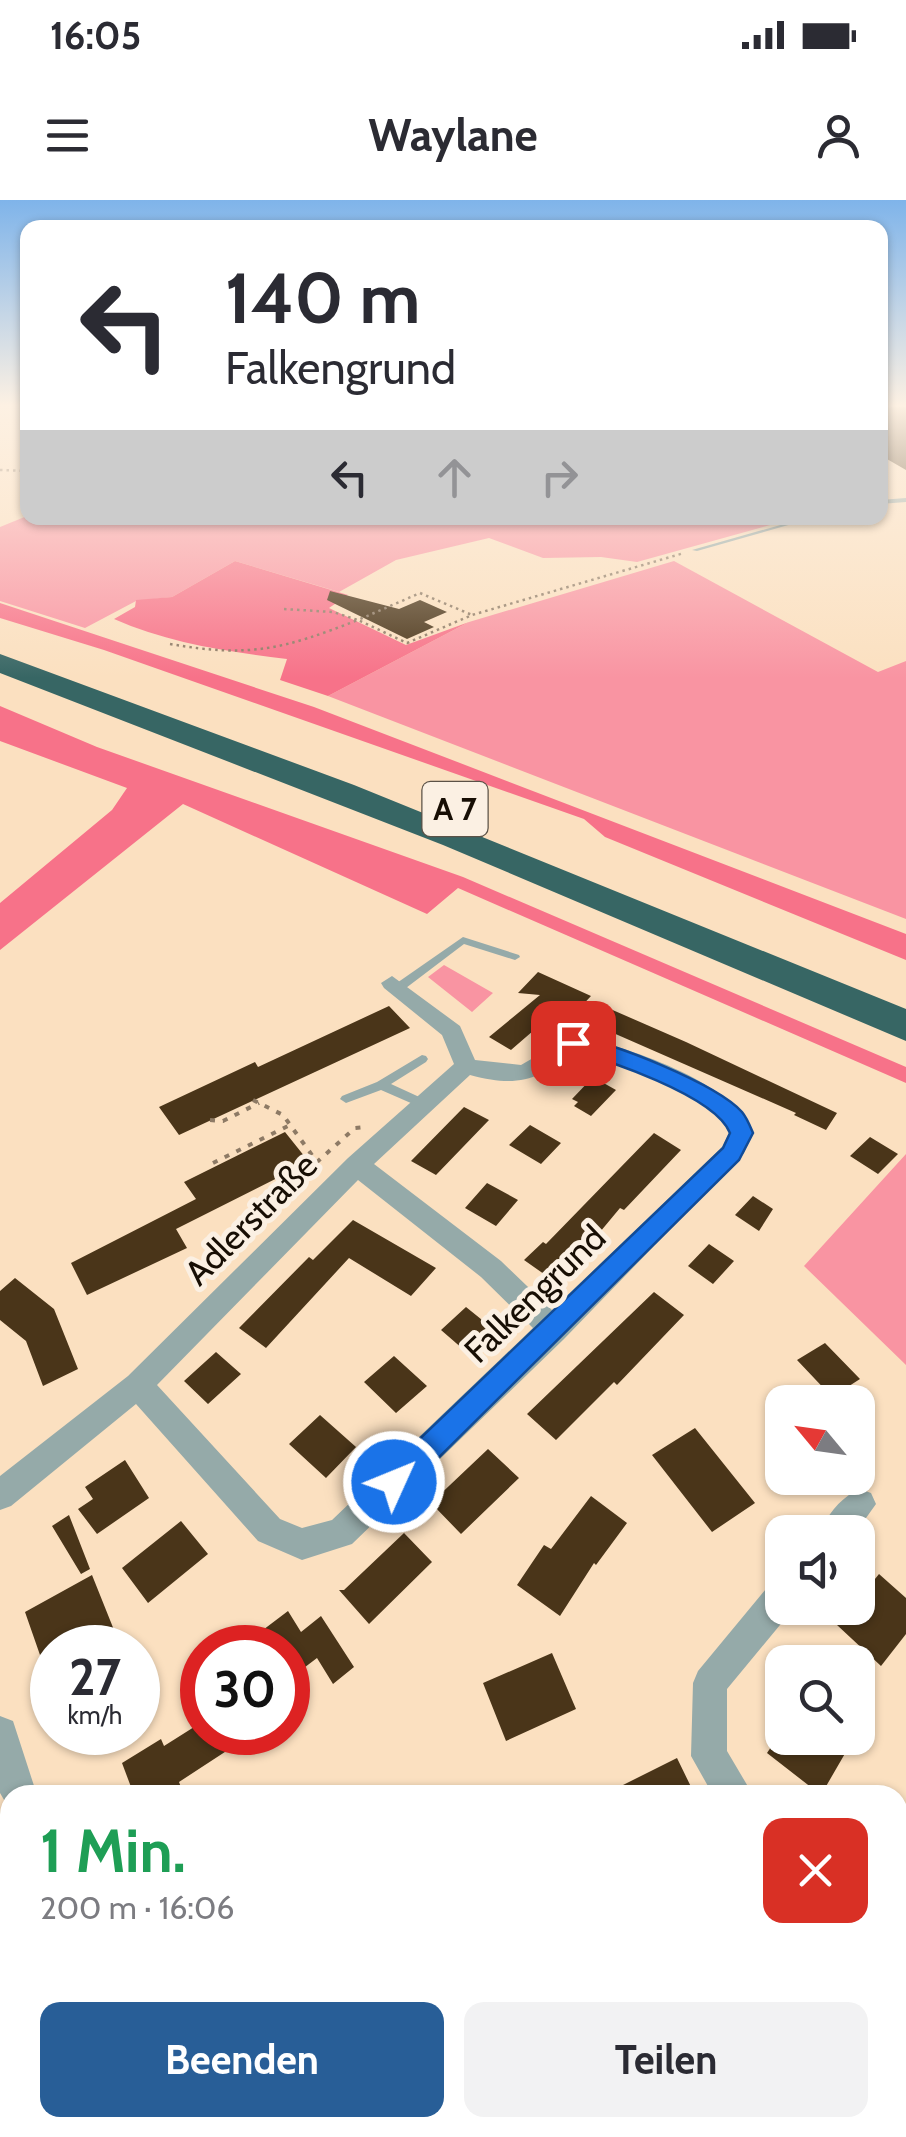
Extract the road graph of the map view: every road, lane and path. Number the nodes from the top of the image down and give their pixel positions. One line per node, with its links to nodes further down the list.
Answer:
1 (785, 525): 2 (lane)
2 (694, 550): 4 (path)
3 (284, 609): 5 (path)
4 (472, 615): 5 (path); 5 (path)
5 (358, 620): 7 (path)
6 (0, 640): 11 (highway, A 7)
7 (170, 644)
8 (0, 663): 12 (highway, A 7)
9 (515, 958): 10 (lane)
10 (395, 986): 14 (street)
11 (906, 991)
12 (906, 1026)
13 (422, 1059): 15 (lane)
14 (466, 1066): 19 (street, Adlerstraße); 27 (street, Falkengrund)
15 (382, 1086): 16 (lane); 19 (lane)
16 (346, 1099)
17 (253, 1100): 18 (path)
18 (259, 1103): 20 (path); 21 (path)
19 (424, 1104): 22 (street, Adlerstraße)
20 (210, 1120)
21 (290, 1125): 23 (path); 24 (path)
22 (393, 1132): 23 (path); 25 (street, Adlerstraße)
23 (317, 1162): 26 (path)
24 (213, 1163)
25 (357, 1165): 26 (street, Adlerstraße); 27 (street)
26 (238, 1285): 28 (street, Adlerstraße)
27 (554, 1330): 28 (street, Falkengrund)
28 (138, 1385): 29 (street, Adlerstraße)
29 (0, 1495)
30 (860, 1504): 31 (street)
31 (851, 1515)
32 (765, 1617): 35 (street)
33 (0, 1734): 34 (street)
34 (16, 1785)
35 (728, 1785)

